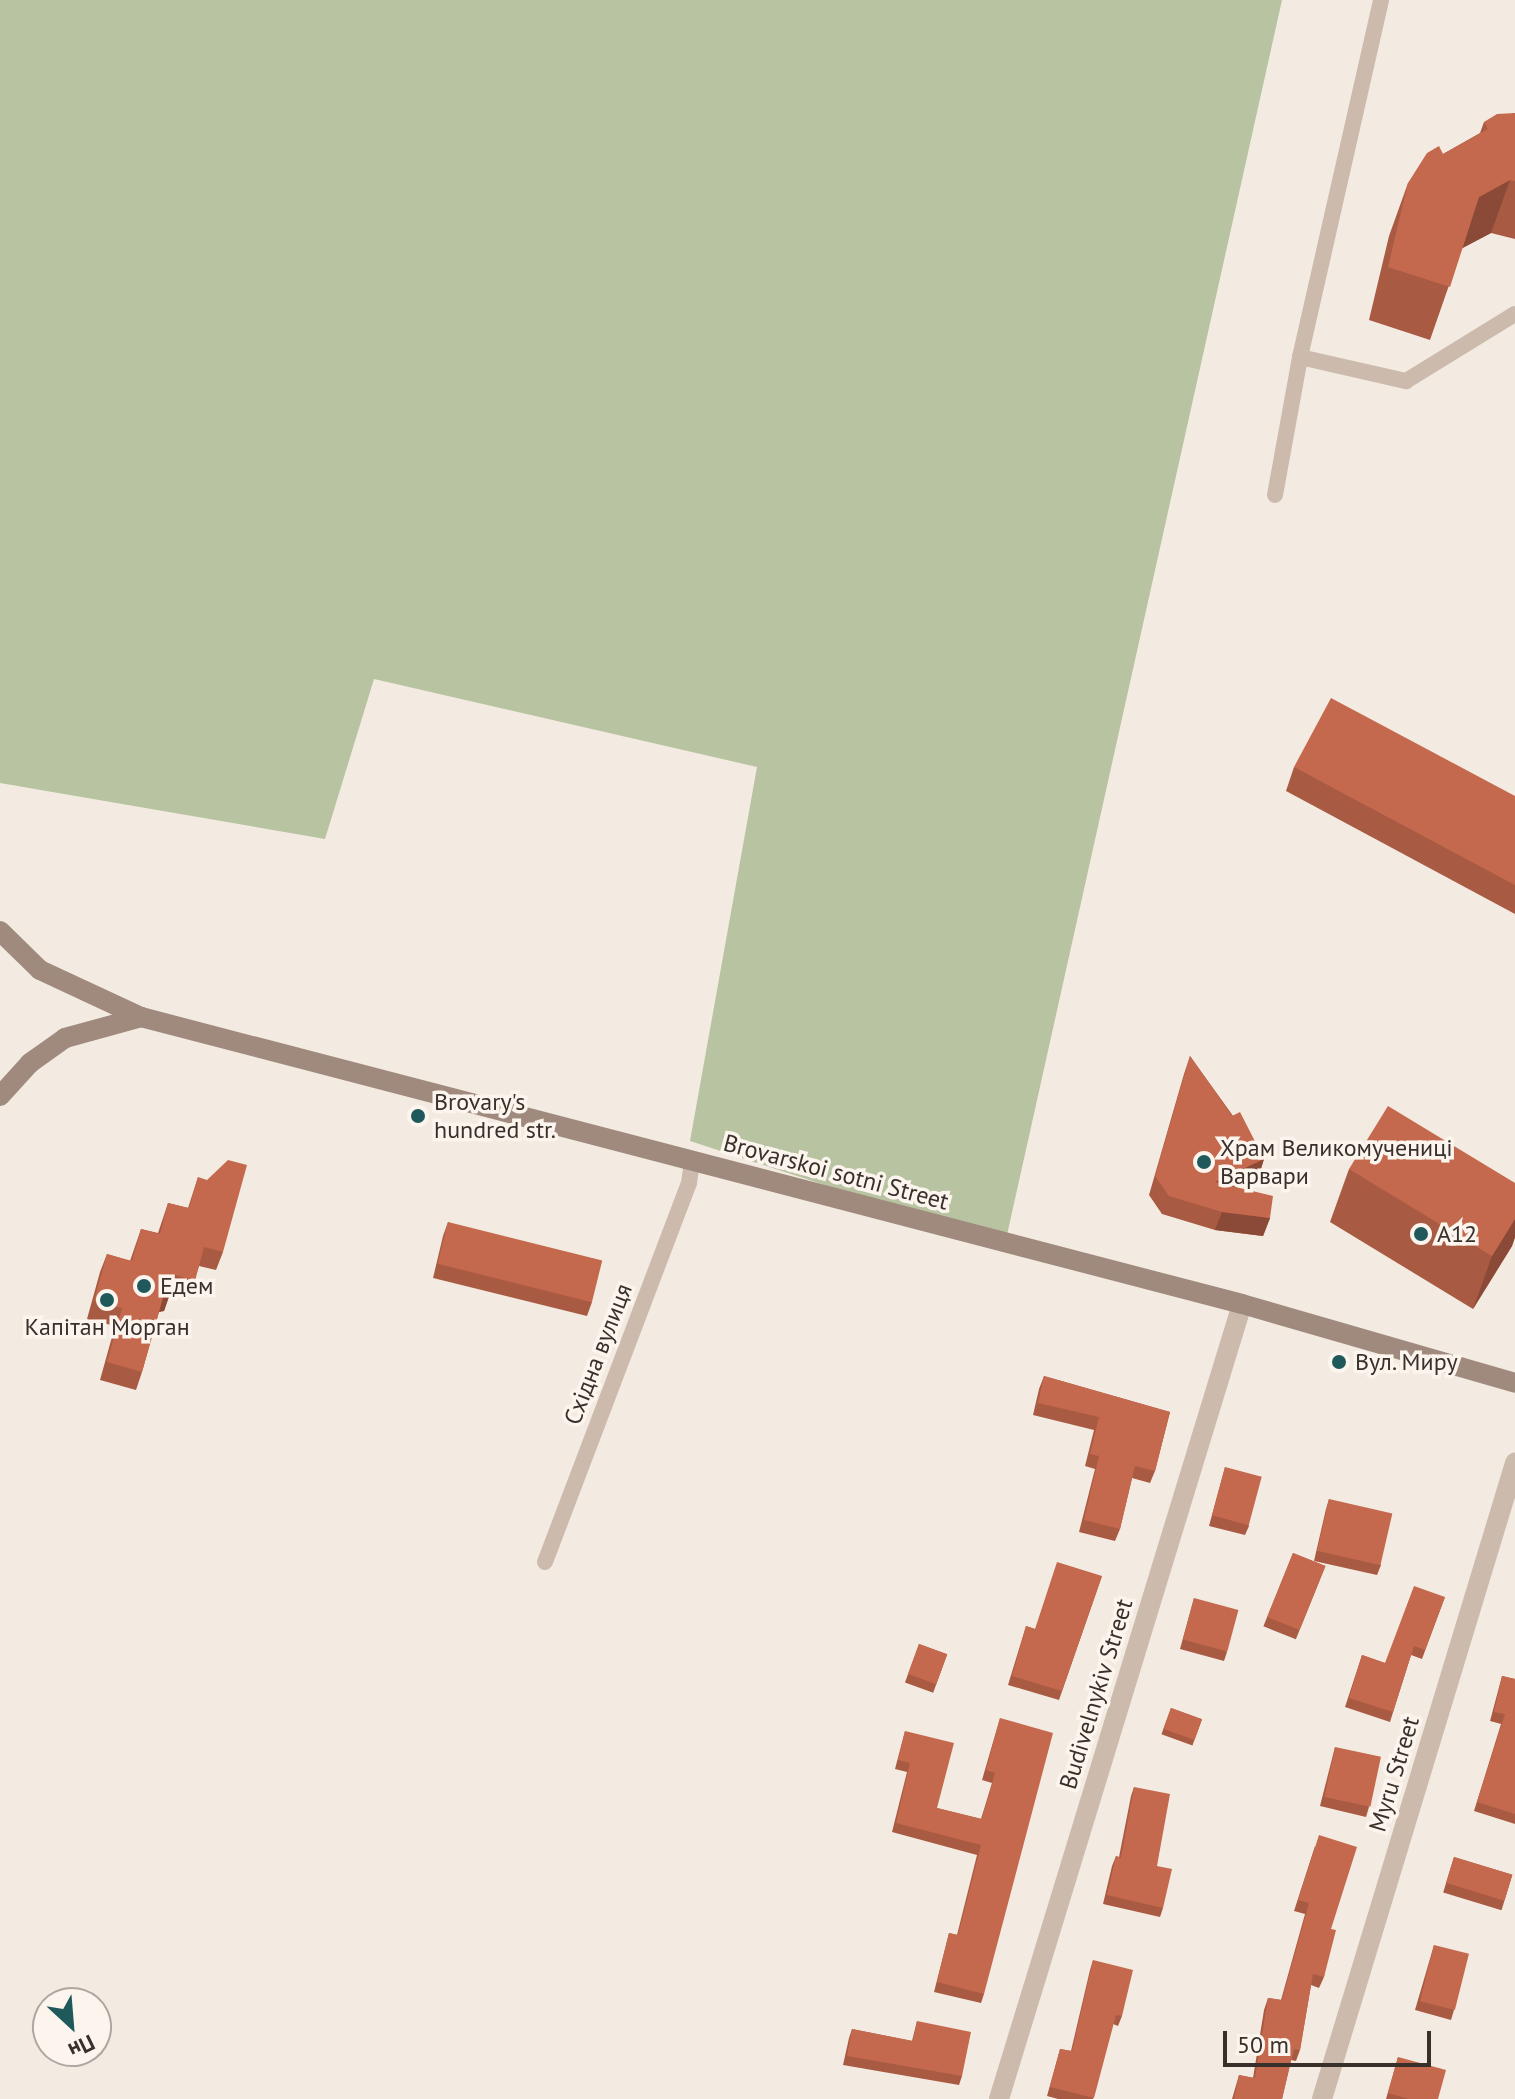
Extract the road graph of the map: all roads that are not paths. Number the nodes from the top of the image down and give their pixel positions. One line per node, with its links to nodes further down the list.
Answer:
1 (1381, 0): 3 (lane)
2 (1515, 314): 3 (lane)
3 (1300, 357): 4 (lane)
4 (1275, 495)
5 (0, 931): 6 (street, Brovarskoi sotni Street)
6 (141, 1017): 7 (street); 8 (street, Brovarskoi sotni Street)
7 (0, 1096)
8 (692, 1161): 9 (street, Brovarskoi sotni Street); 12 (lane, Східна вулиця)
9 (1242, 1304): 10 (street, Brovarskoi sotni Street); 13 (street, Budivelnykiv Street)
10 (1515, 1383)
11 (1515, 1463): 14 (street, Myru Street)
12 (545, 1562)
13 (999, 2099)
14 (1322, 2099)

